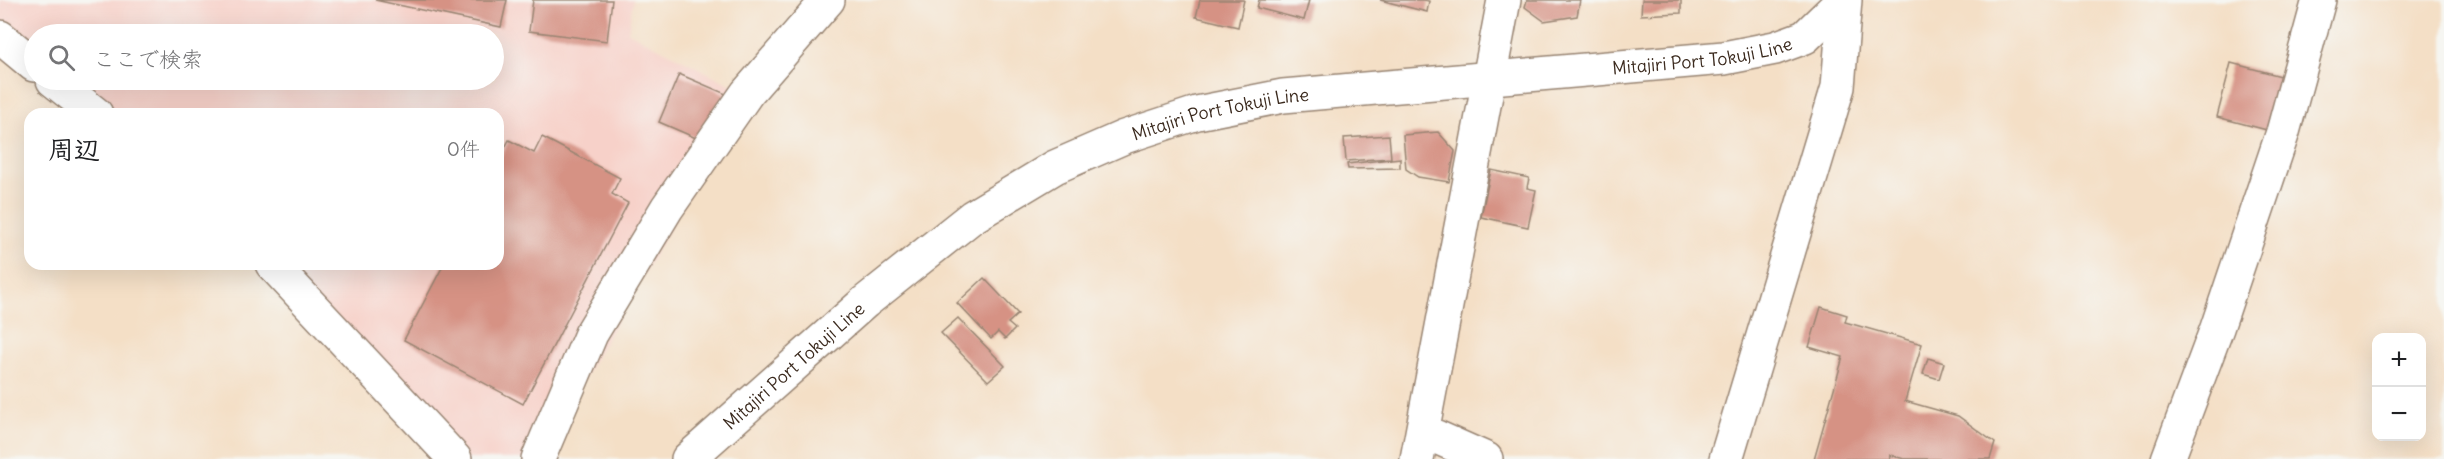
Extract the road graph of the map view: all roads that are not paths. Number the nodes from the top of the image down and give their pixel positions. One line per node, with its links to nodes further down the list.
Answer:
1 (828, 0): 13 (street)
2 (1503, 0): 7 (street)
3 (1844, 0): 7 (street, Mitajiri Port Tokuji Line); 16 (street)
4 (2319, 0): 17 (street)
5 (0, 37): 6 (street)
6 (24, 57)
7 (1488, 78): 11 (street); 14 (street, Mitajiri Port Tokuji Line)
8 (66, 90): 9 (street)
9 (88, 108)
10 (278, 270): 12 (street)
11 (1420, 445): 15 (street)
12 (455, 459)
13 (538, 459)
14 (688, 459)
15 (1486, 459)
16 (1725, 459)
17 (2168, 459)

